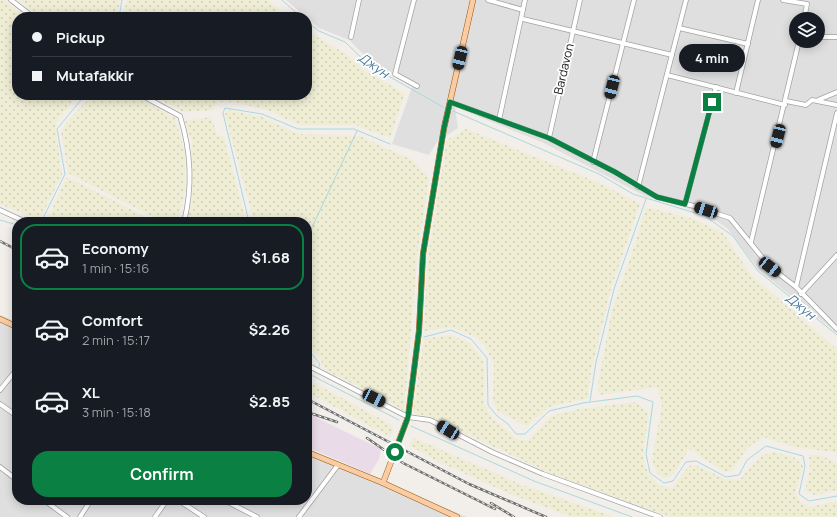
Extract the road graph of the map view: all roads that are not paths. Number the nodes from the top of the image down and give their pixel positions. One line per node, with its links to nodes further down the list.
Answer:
1 (11, 0): 13 (street)
2 (359, 0): 18 (street)
3 (414, 0): 26 (street)
4 (473, 0): 32 (main road)
5 (488, 0): 12 (street)
6 (525, 0): 12 (street)
7 (580, 0): 17 (street, Bardavon)
8 (634, 0): 21 (street)
9 (686, 0): 16 (street)
10 (758, 0): 22 (street)
11 (783, 0): 14 (street)
12 (523, 10): 15 (street)
13 (27, 12)
14 (805, 12)
15 (523, 19): 17 (street); 36 (street)
16 (679, 28): 22 (street); 24 (street)
17 (573, 32): 21 (street); 37 (street, Bardavon)
18 (351, 37)
19 (825, 37): 20 (street)
20 (837, 37)
21 (624, 42): 24 (street); 38 (street)
22 (748, 44): 29 (street)
23 (797, 48): 33 (street)
24 (672, 55): 25 (street)
25 (667, 75): 27 (street); 39 (street)
26 (417, 86)
27 (716, 87): 29 (street); 40 (street)
28 (837, 92): 31 (street)
29 (736, 93): 33 (street)
30 (151, 100): 43 (street)
31 (818, 100): 33 (street); 34 (street)
32 (450, 102): 36 (street); 56 (main road)
33 (785, 103): 44 (street)
34 (837, 105)
35 (837, 113): 46 (street)
36 (499, 120): 37 (street)
37 (549, 138): 38 (street)
38 (593, 162): 39 (street)
39 (638, 187): 40 (street)
40 (685, 204): 44 (street)
41 (0, 210): 42 (street)
42 (15, 217)
43 (185, 217)
44 (751, 242): 46 (street)
45 (837, 255): 47 (street)
46 (796, 287): 47 (street)
47 (801, 294): 50 (street)
48 (0, 319): 49 (main road)
49 (12, 325)
50 (837, 329)
51 (312, 368): 56 (street)
52 (12, 375): 53 (street)
53 (0, 390)
54 (0, 404): 55 (street)
55 (12, 412)
56 (408, 417): 61 (main road); 76 (street)
57 (312, 454): 58 (main road)
58 (338, 465): 61 (main road); 62 (street)
59 (0, 467): 60 (street)
60 (12, 476)
61 (383, 483): 75 (main road)
62 (312, 499)
63 (51, 505): 69 (street)
64 (88, 505): 70 (street)
65 (163, 505): 71 (street)
66 (186, 505): 72 (street)
67 (234, 505): 73 (street)
68 (307, 505): 74 (street)
69 (67, 517)
70 (80, 517)
71 (155, 517)
72 (204, 517)
73 (257, 517)
74 (298, 517)
75 (457, 517)
76 (660, 517)

